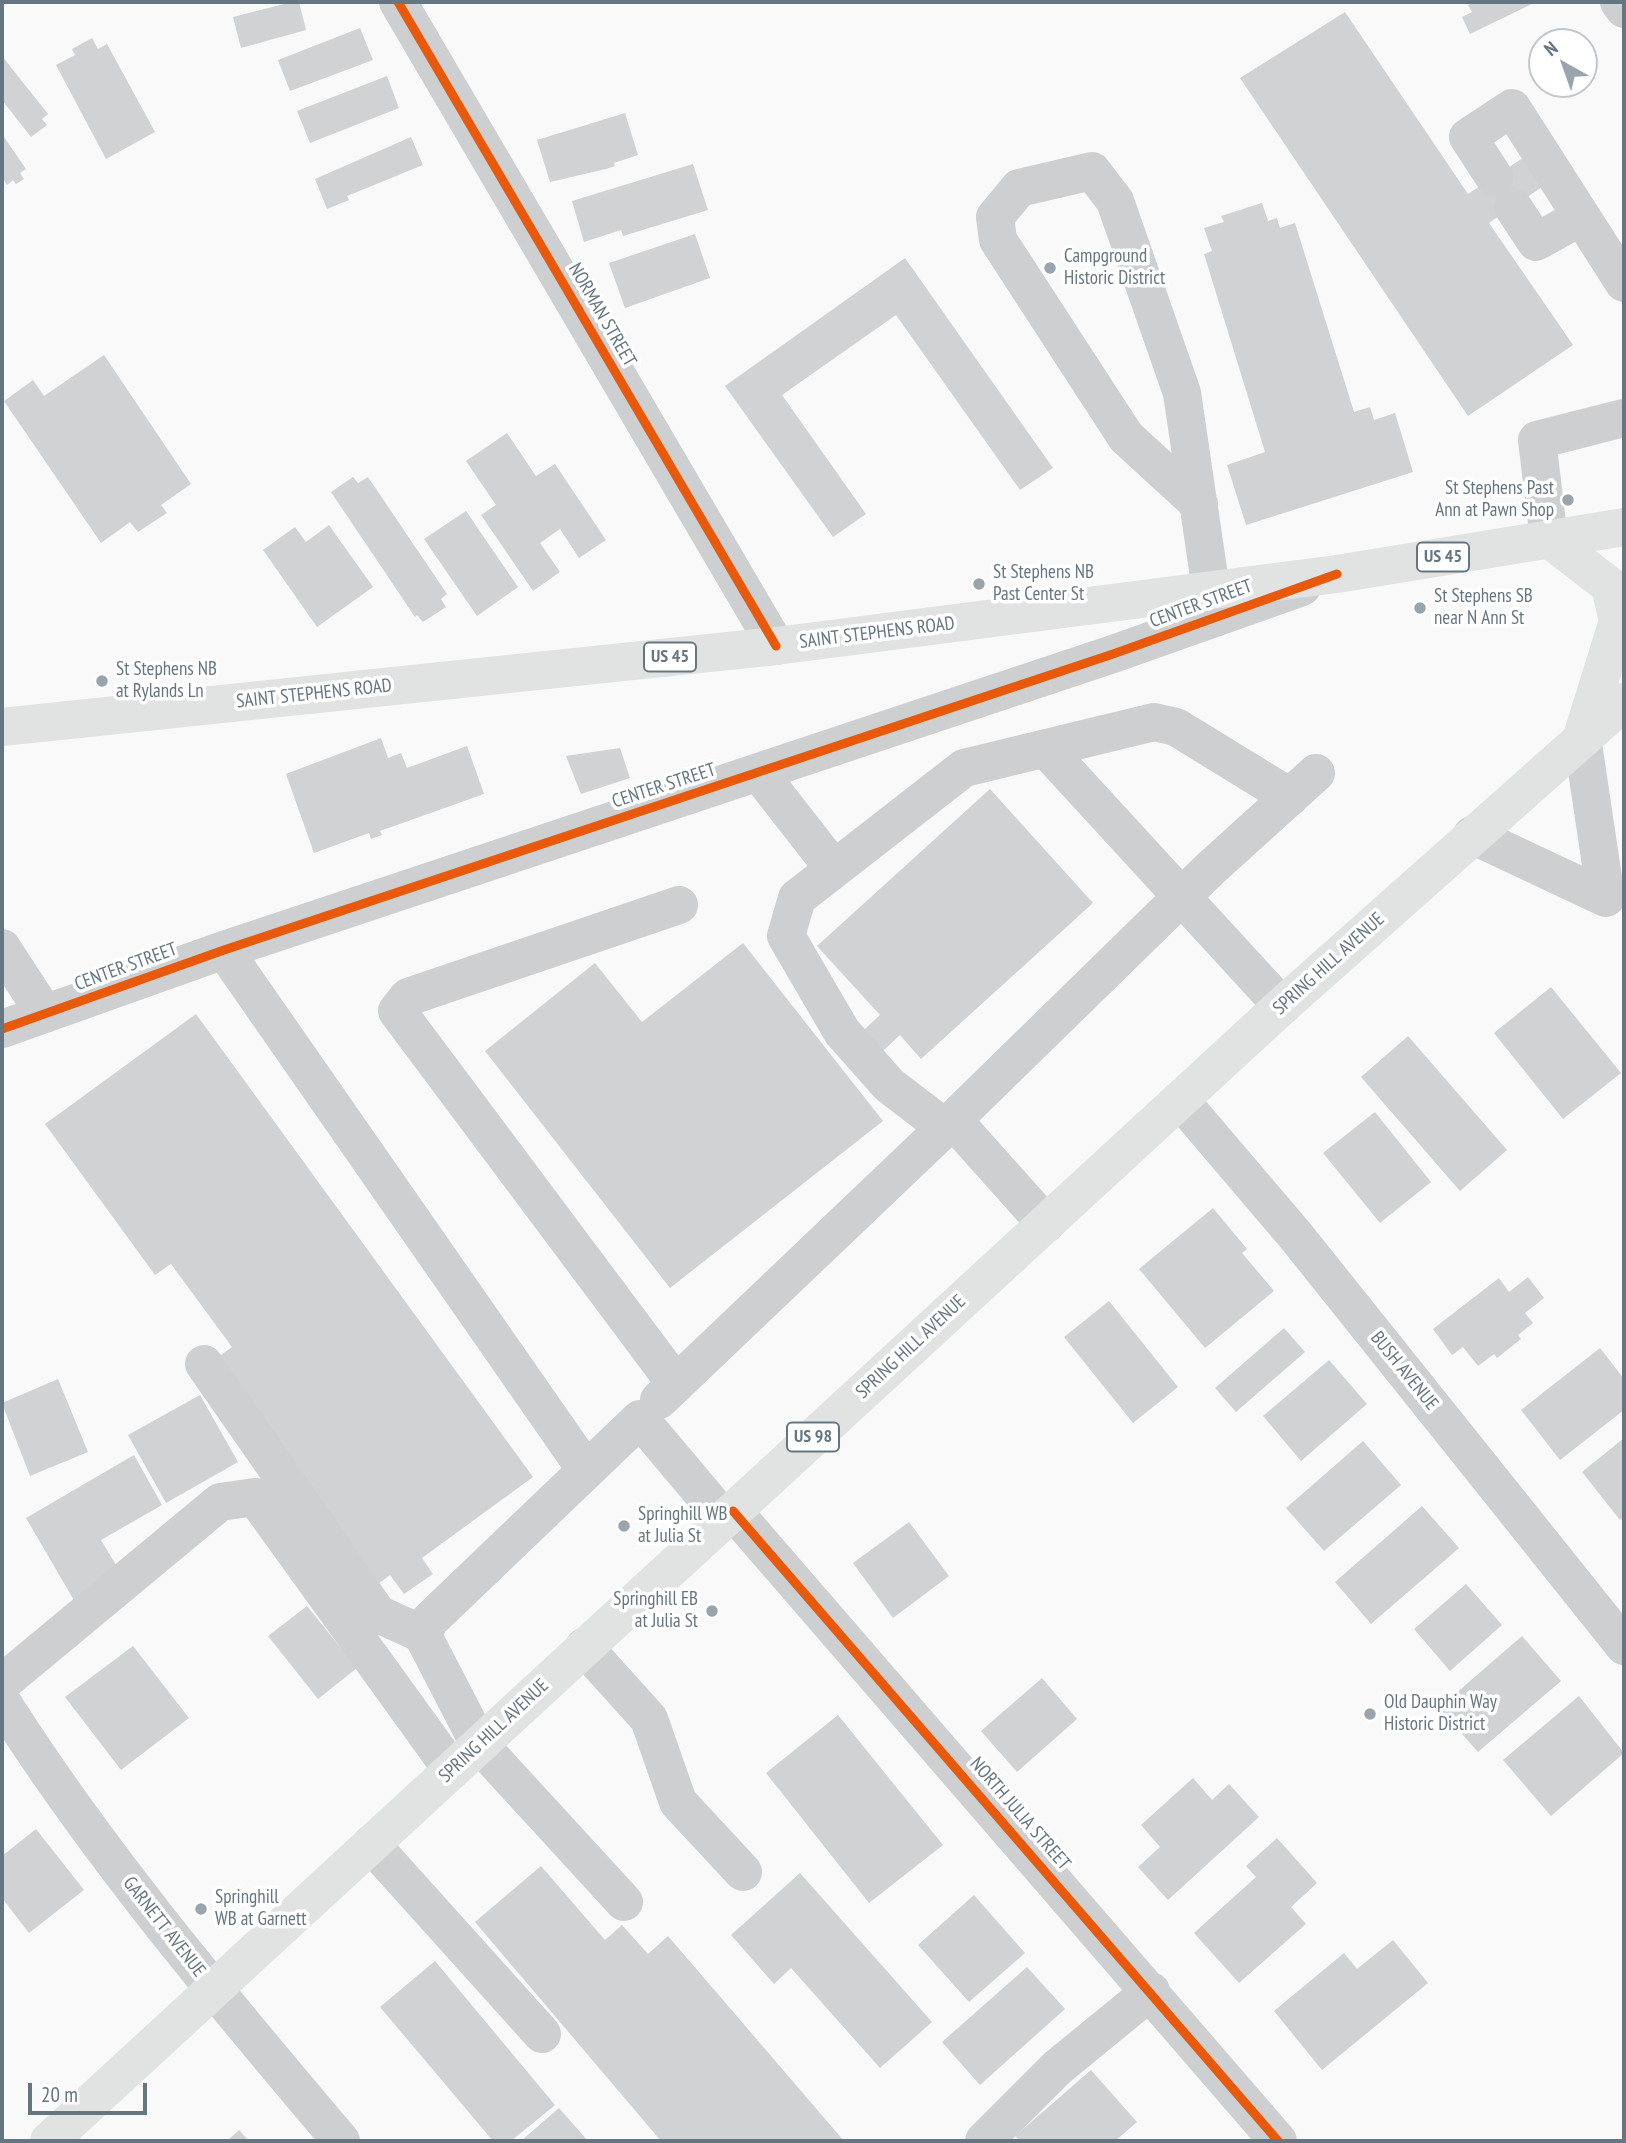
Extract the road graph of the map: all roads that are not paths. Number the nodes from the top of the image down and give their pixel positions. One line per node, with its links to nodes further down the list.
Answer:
1 (398, 2): 12 (street, NORMAN STREET)
2 (1619, 2): 3 (street)
3 (1624, 9)
4 (1581, 216): 4 (street); 5 (street)
5 (1624, 284)
6 (1624, 418): 9 (street)
7 (1199, 504): 7 (street); 11 (street)
8 (1624, 527): 9 (main road, SAINT STEPHENS ROAD / US 45)
9 (1549, 539): 10 (main road, SAINT STEPHENS ROAD / US 45); 15 (main road)
10 (1337, 574): 11 (main road, SAINT STEPHENS ROAD / US 45); 17 (street, CENTER STREET)
11 (1211, 590): 12 (main road, SAINT STEPHENS ROAD / US 45)
12 (776, 646): 14 (main road, SAINT STEPHENS ROAD / US 45)
13 (1624, 702): 15 (main road, SPRING HILL AVENUE / US 98)
14 (2, 727)
15 (1582, 737): 18 (main road, SPRING HILL AVENUE / US 98); 21 (street)
16 (1046, 748): 19 (street); 20 (street); 20 (street)
17 (759, 773): 19 (street); 24 (street, CENTER STREET)
18 (1472, 835): 21 (street); 25 (main road, SPRING HILL AVENUE / US 98)
19 (834, 869): 29 (street)
20 (1183, 895): 25 (street); 29 (street)
21 (1618, 901)
22 (679, 905): 32 (street)
23 (2, 948): 26 (street)
24 (224, 950): 26 (street, CENTER STREET); 34 (street)
25 (1282, 1006): 28 (main road, SPRING HILL AVENUE / US 98)
26 (45, 1014): 27 (street, CENTER STREET)
27 (2, 1029)
28 (1180, 1100): 30 (main road, SPRING HILL AVENUE / US 98); 37 (street, BUSH AVENUE)
29 (948, 1124): 30 (street); 32 (street)
30 (1046, 1224): 35 (main road, SPRING HILL AVENUE / US 98)
31 (204, 1364): 36 (street)
32 (676, 1384): 33 (street)
33 (640, 1419): 34 (street); 35 (street, NORTH JULIA STREET)
34 (586, 1470): 36 (street)
35 (729, 1515): 38 (main road, SPRING HILL AVENUE / US 98); 47 (street, NORTH JULIA STREET)
36 (422, 1634): 41 (street)
37 (1624, 1646)
38 (584, 1647): 41 (main road, SPRING HILL AVENUE / US 98); 44 (street)
39 (2, 1683): 42 (street)
40 (2, 1702): 46 (street, GARNETT AVENUE)
41 (479, 1744): 42 (main road, SPRING HILL AVENUE / US 98); 45 (street)
42 (452, 1770): 43 (main road, SPRING HILL AVENUE / US 98)
43 (371, 1844): 46 (main road, SPRING HILL AVENUE / US 98); 48 (street)
44 (743, 1872)
45 (624, 1902)
46 (213, 1990): 49 (main road, SPRING HILL AVENUE / US 98); 50 (street, GARNETT AVENUE)
47 (1150, 1991): 51 (street); 52 (street, NORTH JULIA STREET)
48 (541, 2034)
49 (49, 2141)
50 (341, 2141)
51 (984, 2141)
52 (1278, 2141)

